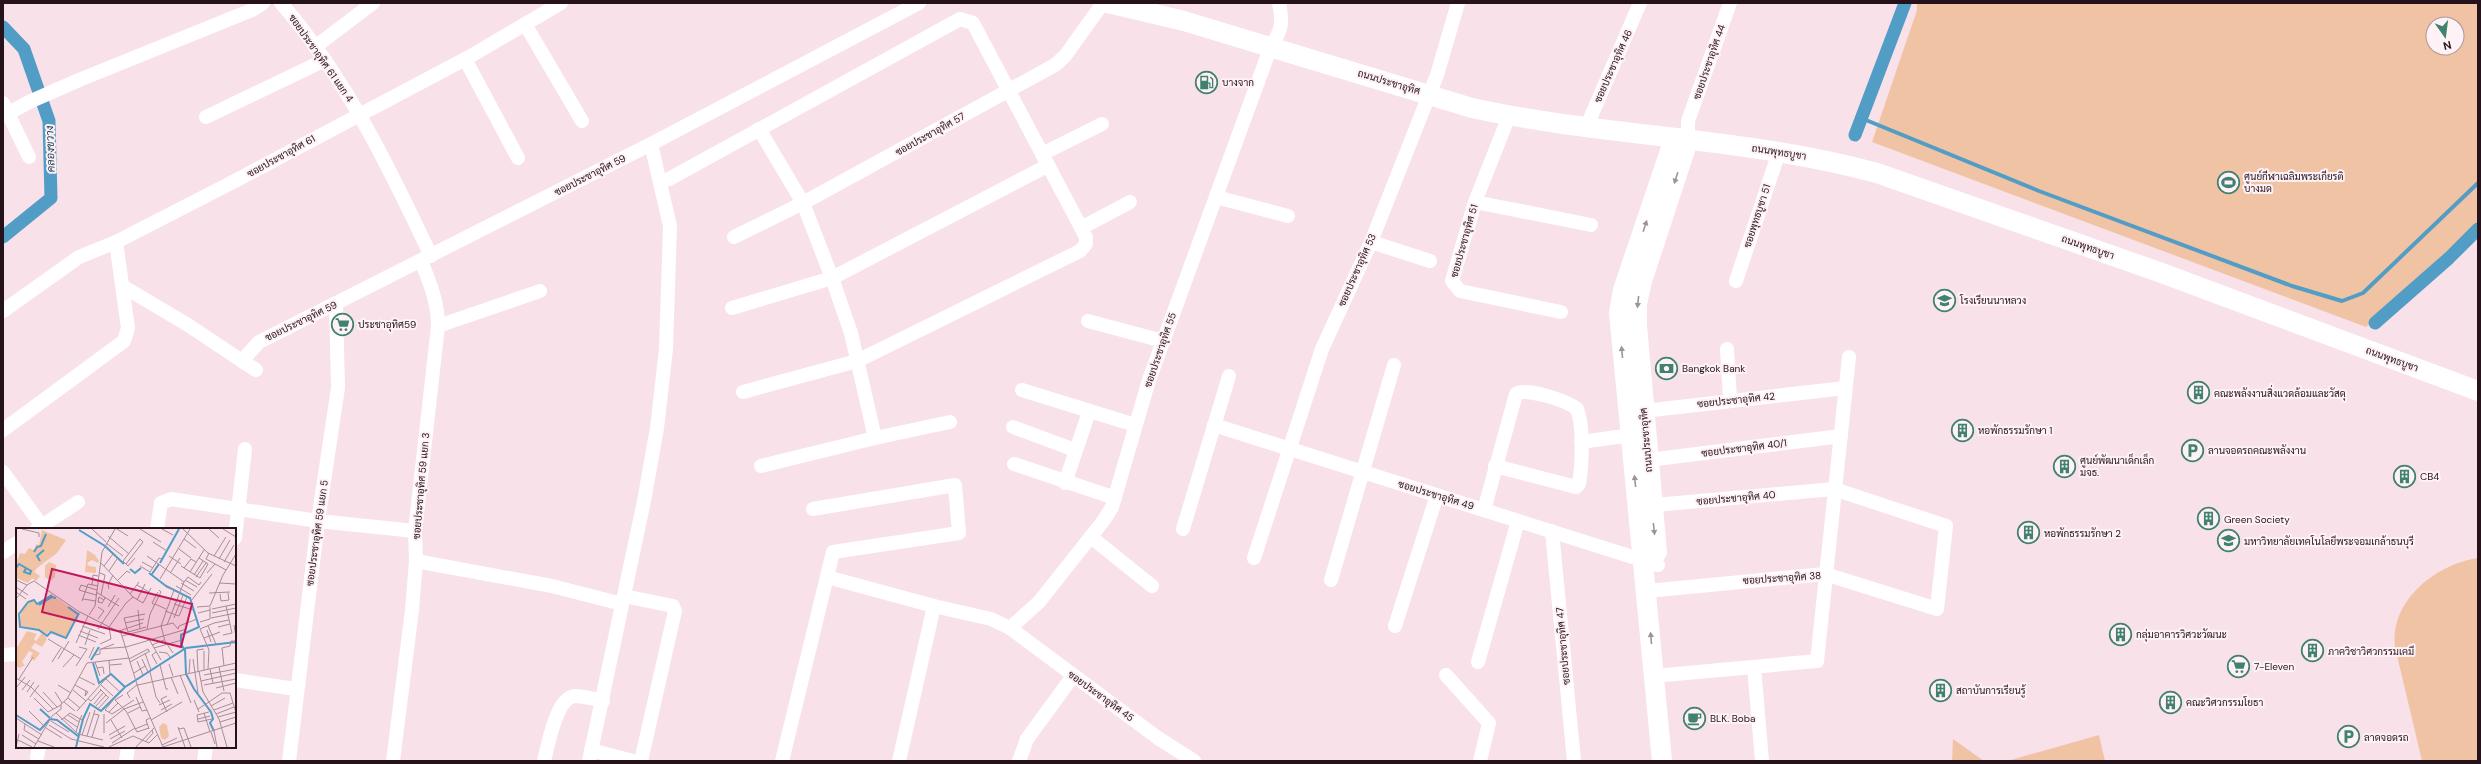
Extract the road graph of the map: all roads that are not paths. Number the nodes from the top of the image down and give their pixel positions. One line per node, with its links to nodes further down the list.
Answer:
1 (263, 3): 19 (street)
2 (281, 3): 14 (street, ซอยประชาอุทิศ 61 แยก 4)
3 (373, 3): 14 (street)
4 (561, 3): 12 (street, ซอยประชาอุทิศ 61)
5 (919, 3): 28 (street, ซอยประชาอุทิศ 59)
6 (1103, 3): 17 (street, ซอยประชาอุทิศ 57)
7 (1108, 3): 13 (main road, ถนนประชาอุทิศ)
8 (1279, 3): 13 (street, ซอยประชาอุทิศ 55)
9 (1458, 3): 18 (street, ซอยประชาอุทิศ 53)
10 (1640, 3): 25 (street, ซอยประชาอุทิศ 46)
11 (1730, 3): 27 (street, ซอยประชาอุทิศ 44)
12 (525, 24): 15 (street, ซอยประชาอุทิศ 61); 23 (street)
13 (1271, 46): 18 (main road, ถนนประชาอุทิศ); 34 (street, ซอยประชาอุทิศ 55)
14 (315, 47): 16 (street, ซอยประชาอุทิศ 61 แยก 4)
15 (464, 59): 20 (street, ซอยประชาอุทิศ 61); 31 (street)
16 (325, 60): 20 (street, ซอยประชาอุทิศ 61 แยก 4); 22 (street)
17 (1008, 91): 26 (street); 32 (street); 37 (street, ซอยประชาอุทิศ 57)
18 (1427, 94): 21 (main road, ถนนประชาอุทิศ); 43 (street, ซอยประชาอุทิศ 53)
19 (6, 108): 30 (street)
20 (360, 114): 42 (street, ซอยประชาอุทิศ 61); 44 (street, ซอยประชาอุทิศ 61 แยก 4)
21 (1509, 116): 25 (main road, ถนนประชาอุทิศ); 36 (street, ซอยประชาอุทิศ 51)
22 (206, 117)
23 (582, 121)
24 (1102, 124): 32 (street)
25 (1586, 128): 27 (main road, ถนนประชาอุทิศ)
26 (759, 129): 33 (street); 37 (street)
27 (1681, 140): 29 (main road, ถนนพุทธบูชา); 70 (main road, ถนนประชาอุทิศ)
28 (651, 144): 44 (street, ซอยประชาอุทิศ 59); 117 (street)
29 (1779, 152): 47 (street, ซอยพุทธบูชา 51); 66 (main road, ถนนพุทธบูชา)
30 (29, 157)
31 (518, 158)
32 (1045, 160): 40 (street); 46 (street)
33 (669, 179)
34 (1216, 197): 38 (street); 56 (street, ซอยประชาอุทิศ 55)
35 (1130, 202): 40 (street)
36 (1475, 202): 39 (street); 53 (street, ซอยประชาอุทิศ 51)
37 (803, 203): 41 (street, ซอยประชาอุทิศ 57); 46 (street)
38 (1288, 216)
39 (1591, 225)
40 (1081, 228): 60 (street)
41 (734, 237)
42 (116, 242): 48 (street); 52 (street, ซอยประชาอุทิศ 61)
43 (1371, 242): 45 (street); 80 (street, ซอยประชาอุทิศ 53)
44 (426, 259): 50 (street, ซอยประชาอุทิศ 59); 55 (street, ซอยประชาอุทิศ 59 แยก 3)
45 (1430, 262)
46 (832, 278): 51 (street); 60 (street)
47 (1736, 281)
48 (124, 287): 59 (street); 75 (street)
49 (540, 291): 55 (street)
50 (336, 304): 59 (street, ซอยประชาอุทิศ 59); 98 (street, ซอยประชาอุทิศ 59 แยก 5)
51 (732, 308)
52 (3, 311)
53 (1561, 312)
54 (1088, 321): 56 (street)
55 (438, 326): 104 (street, ซอยประชาอุทิศ 59 แยก 3)
56 (1163, 341): 73 (street, ซอยประชาอุทิศ 55)
57 (1727, 349): 68 (street)
58 (1849, 357): 64 (street)
59 (242, 361): 62 (street)
60 (858, 361): 67 (street); 78 (street)
61 (1394, 365): 88 (street)
62 (256, 370)
63 (1229, 376): 72 (street)
64 (1846, 388): 68 (street, ซอยประชาอุทิศ 42); 77 (street)
65 (1022, 390): 69 (street)
66 (2478, 390)
67 (743, 392)
68 (1730, 400): 70 (street, ซอยประชาอุทิศ 42)
69 (1089, 412): 73 (street); 82 (street)
70 (1635, 412): 76 (main road, ถนนประชาอุทิศ)
71 (950, 422): 78 (street)
72 (1214, 424): 80 (street, ซอยประชาอุทิศ 49); 102 (street)
73 (1135, 425): 92 (street, ซอยประชาอุทิศ 55)
74 (1013, 428): 82 (street)
75 (3, 430)
76 (1638, 434): 79 (street); 83 (main road, ถนนประชาอุทิศ); 94 (main road, ถนนประชาอุทิศ, one-way to 76)
77 (1841, 436): 83 (street, ซอยประชาอุทิศ 40/1); 90 (street)
78 (875, 438): 85 (street)
79 (1581, 442): 86 (street); 86 (street)
80 (1288, 447): 88 (street, ซอยประชาอุทิศ 49); 109 (street, ซอยประชาอุทิศ 53)
81 (245, 450): 95 (street)
82 (1075, 450): 89 (street)
83 (1648, 460): 94 (main road, ถนนประชาอุทิศ)
84 (1014, 464): 89 (street)
85 (760, 466)
86 (1495, 466): 97 (street)
87 (3, 472): 100 (street)
88 (1362, 472): 91 (street, ซอยประชาอุทิศ 49); 114 (street)
89 (1065, 483): 92 (street)
90 (1834, 489): 94 (street, ซอยประชาอุทิศ 40); 112 (street); 112 (street, ซอยประชาอุทิศ 38)
91 (1437, 495): 97 (street, ซอยประชาอุทิศ 49); 119 (street)
92 (1115, 498): 106 (street, ซอยประชาอุทิศ 55)
93 (78, 502): 100 (street)
94 (1645, 506): 111 (main road, ถนนประชาอุทิศ)
95 (239, 509): 98 (street); 101 (street); 103 (street)
96 (813, 509): 113 (street)
97 (1484, 510): 99 (street, ซอยประชาอุทิศ 49)
98 (318, 521): 104 (street); 129 (street, ซอยประชาอุทิศ 59 แยก 5)
99 (1518, 521): 105 (street, ซอยประชาอุทิศ 49); 123 (street)
100 (39, 527)
101 (157, 528)
102 (1183, 529)
103 (236, 531)
104 (415, 531): 110 (street, ซอยประชาอุทิศ 59 แยก 3)
105 (1552, 531): 111 (street, ซอยประชาอุทิศ 49); 146 (street, ซอยประชาอุทิศ 47)
106 (1091, 537): 115 (street); 120 (street, ซอยประชาอุทิศ 55)
107 (16, 544): 108 (street)
108 (3, 552)
109 (1254, 558)
110 (416, 561): 117 (street); 137 (street, ซอยประชาอุทิศ 59 แยก 3)
111 (1651, 562): 116 (main road, ถนนประชาอุทิศ)
112 (1825, 574): 116 (street, ซอยประชาอุทิศ 38); 124 (street)
113 (827, 577): 118 (street, ซอยประชาอุทิศ 45); 141 (street)
114 (1331, 580)
115 (1152, 586)
116 (1653, 590): 126 (main road, ถนนประชาอุทิศ)
117 (623, 600): 130 (street); 140 (street)
118 (934, 606): 120 (street, ซอยประชาอุทิศ 45); 142 (street)
119 (1395, 626)
120 (1010, 628): 127 (street, ซอยประชาอุทิศ 45)
121 (16, 654): 122 (street)
122 (3, 655)
123 (1478, 662)
124 (1754, 667): 126 (street); 149 (street)
125 (1446, 675): 145 (street)
126 (1661, 675): 147 (main road, ถนนประชาอุทิศ); 148 (main road, ถนนประชาอุทิศ)
127 (1074, 676): 143 (street); 144 (street, ซอยประชาอุทิศ 45)
128 (236, 680): 129 (street)
129 (296, 689): 136 (street, ซอยประชาอุทิศ 59 แยก 5)
130 (602, 701): 133 (street); 138 (street)
131 (128, 748): 134 (street)
132 (206, 748): 135 (street)
133 (590, 755): 139 (street)
134 (126, 761)
135 (204, 761)
136 (289, 761)
137 (393, 761)
138 (544, 761)
139 (633, 761)
140 (641, 761)
141 (782, 761)
142 (899, 761)
143 (1019, 761)
144 (1194, 761)
145 (1480, 761)
146 (1574, 761)
147 (1662, 761)
148 (1674, 761)
149 (1762, 761)

